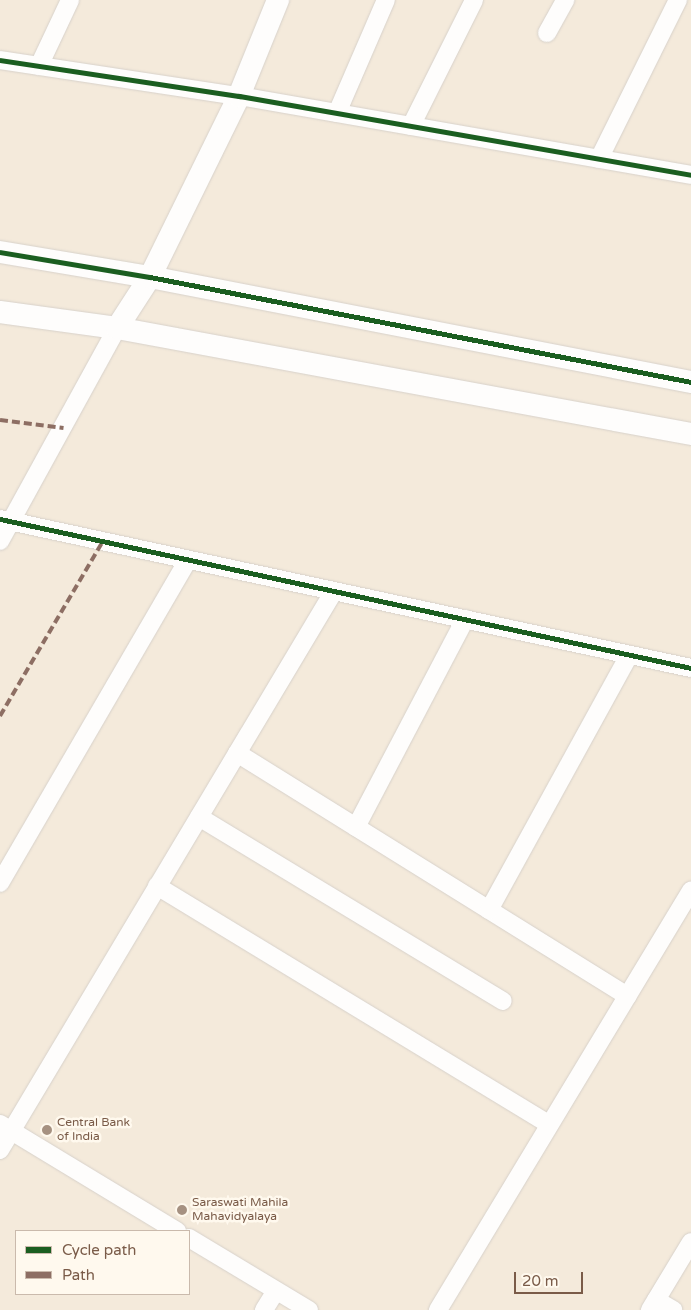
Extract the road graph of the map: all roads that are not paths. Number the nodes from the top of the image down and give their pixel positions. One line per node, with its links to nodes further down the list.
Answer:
1 (70, 0): 9 (street)
2 (278, 0): 10 (street)
3 (386, 0): 11 (street)
4 (474, 0): 12 (street)
5 (565, 0): 7 (street)
6 (678, 0): 13 (street)
7 (547, 33)
8 (0, 60): 9 (street)
9 (39, 66): 10 (street)
10 (239, 96): 11 (street); 16 (street)
11 (337, 113): 12 (street)
12 (411, 126): 13 (street)
13 (599, 159): 14 (street)
14 (691, 175)
15 (0, 252): 16 (street)
16 (150, 276): 18 (street); 19 (street)
17 (0, 312): 18 (street)
18 (117, 328): 20 (street); 21 (street)
19 (691, 382)
20 (691, 434)
21 (6, 520): 22 (street); 23 (street)
22 (0, 541)
23 (187, 562): 24 (street); 31 (street)
24 (334, 591): 25 (street); 28 (street)
25 (465, 619): 26 (street); 30 (street)
26 (629, 655): 27 (street); 34 (street)
27 (691, 668)
28 (237, 753): 29 (street); 30 (street)
29 (198, 817): 32 (street); 36 (street)
30 (356, 827): 34 (street)
31 (0, 883)
32 (157, 886): 37 (street); 38 (street)
33 (691, 890): 35 (street)
34 (489, 910): 35 (street)
35 (627, 996): 37 (street)
36 (503, 1002)
37 (549, 1124): 47 (street)
38 (6, 1127): 39 (street); 40 (street)
39 (0, 1150)
40 (175, 1230)
41 (190, 1239): 43 (street)
42 (691, 1242): 44 (street)
43 (276, 1291): 45 (street); 46 (street)
44 (653, 1305): 48 (street)
45 (264, 1310)
46 (309, 1310)
47 (438, 1310)
48 (672, 1310)

